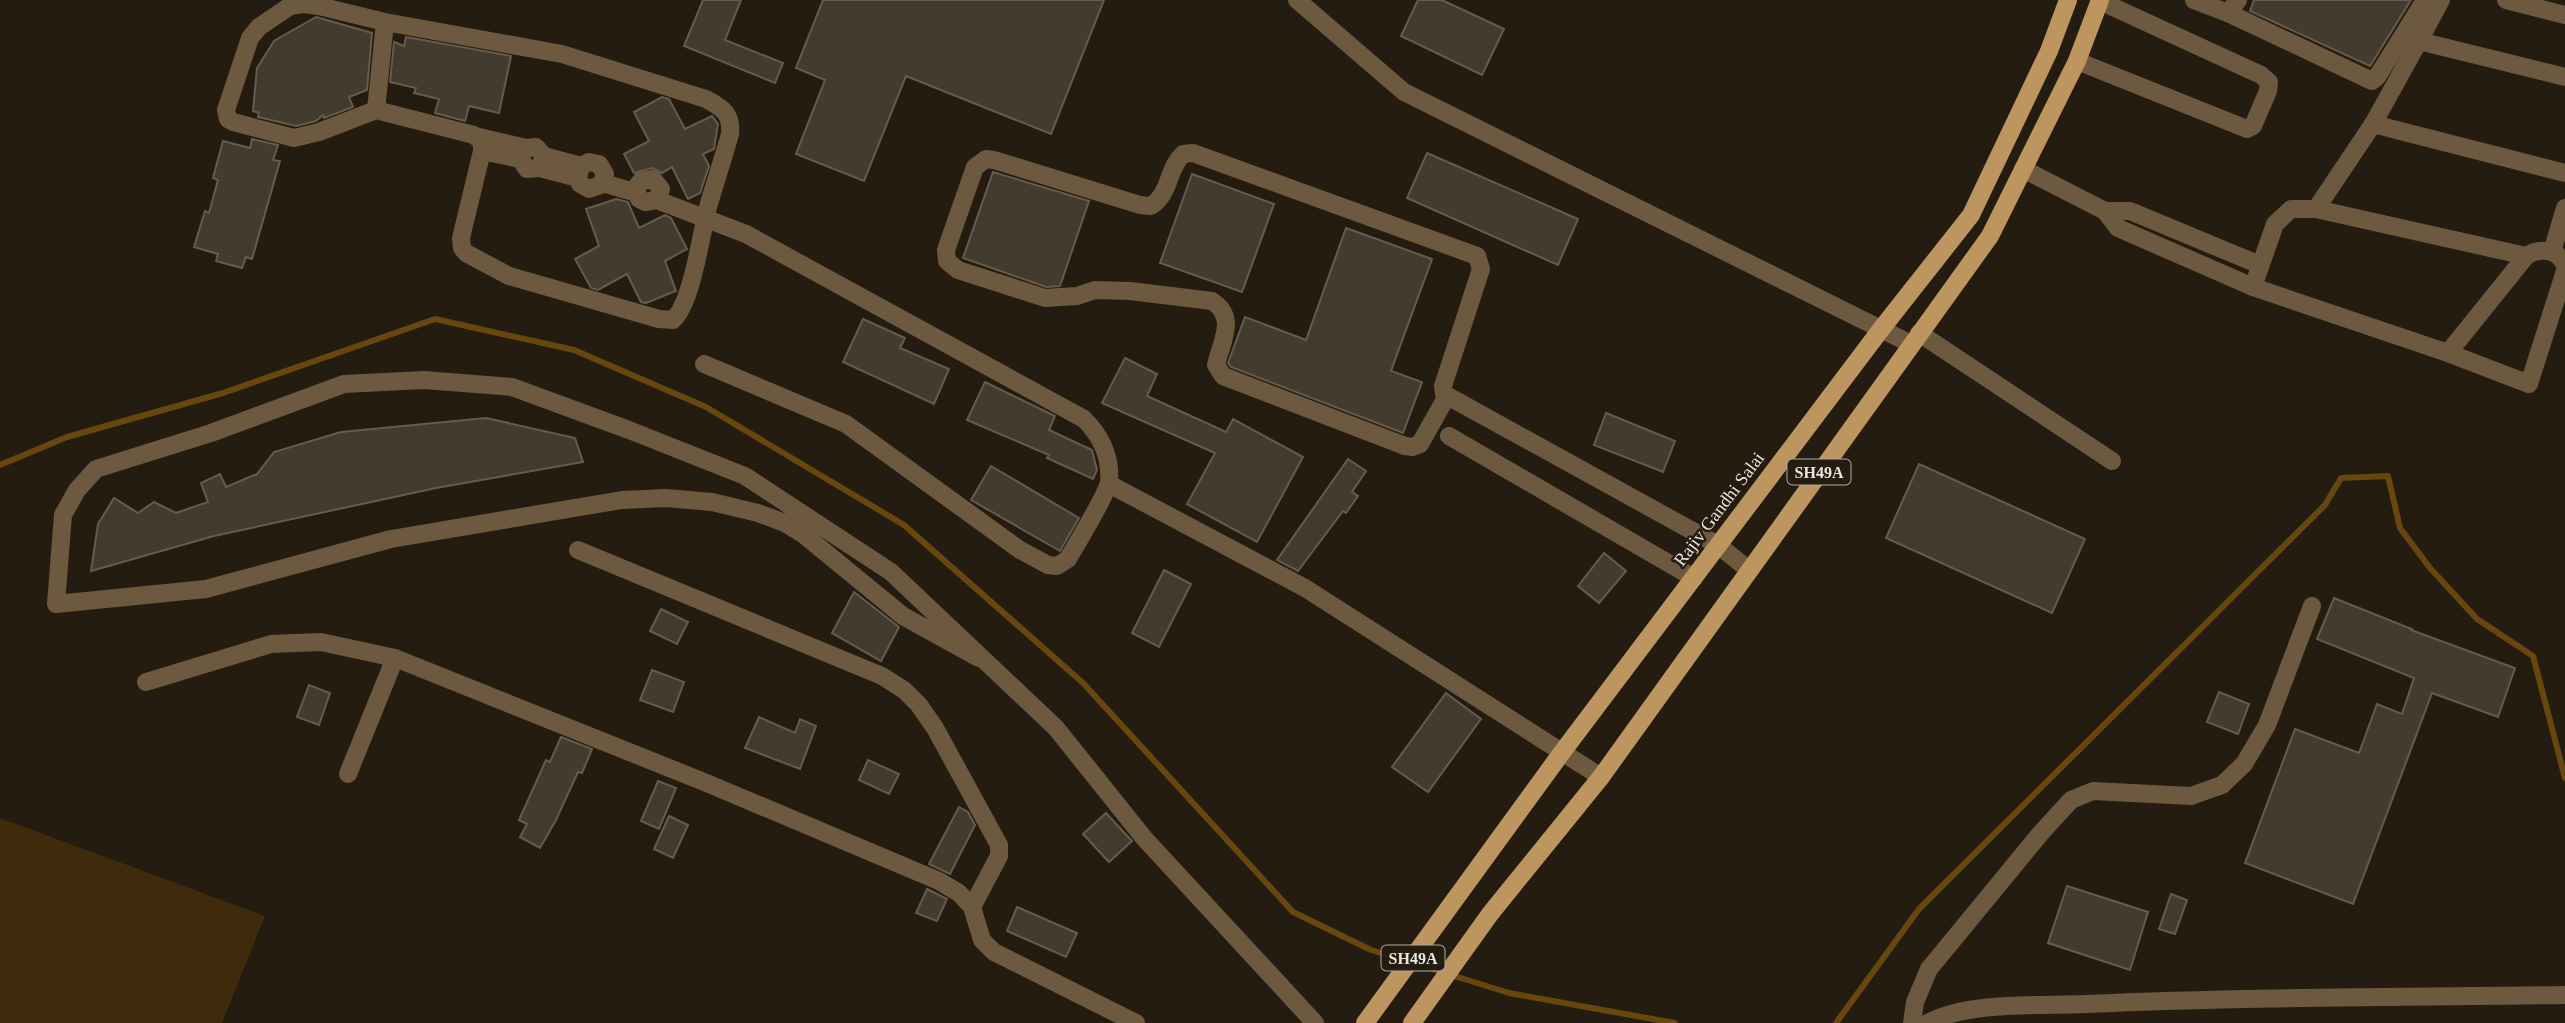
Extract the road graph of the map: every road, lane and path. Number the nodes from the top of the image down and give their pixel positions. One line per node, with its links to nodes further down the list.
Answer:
1 (1297, 0): 31 (street)
2 (2068, 0): 31 (main road, Rajiv Gandhi Salai / SH49A)
3 (2194, 0): 10 (street)
4 (2425, 0): 10 (street)
5 (2441, 0): 13 (street)
6 (2506, 0): 11 (street)
7 (2556, 0): 9 (street)
8 (2100, 1): 14 (main road, SH49A); 14 (street)
9 (2565, 3)
10 (2233, 6)
11 (2565, 15)
12 (385, 22): 16 (street); 16 (street); 24 (street)
13 (2418, 41): 15 (street); 17 (street)
14 (2077, 61): 19 (main road, SH49A)
15 (2565, 77)
16 (376, 110): 18 (street)
17 (2372, 124): 20 (street); 22 (street)
18 (480, 144): 24 (street); 24 (street)
19 (2023, 169): 23 (street); 32 (main road, SH49A)
20 (2565, 173)
21 (2565, 208): 25 (street)
22 (2316, 209): 26 (street); 27 (street)
23 (2105, 211): 27 (street); 30 (street)
24 (707, 213): 38 (street)
25 (2552, 252): 26 (street); 28 (street)
26 (2526, 256): 33 (street)
27 (2260, 265): 30 (street)
28 (2565, 266)
29 (2565, 271): 33 (street)
30 (2253, 287): 33 (street)
31 (1882, 328): 32 (street); 39 (main road, Rajiv Gandhi Salai / SH49A)
32 (1915, 338): 37 (street); 41 (main road, SH49A)
33 (2448, 353)
34 (704, 364): 38 (street)
35 (1447, 396): 35 (street); 39 (street)
36 (1449, 436): 42 (street)
37 (2112, 461)
38 (1109, 484): 47 (street)
39 (1718, 545): 41 (street); 42 (main road, Rajiv Gandhi Salai / SH49A)
40 (578, 551): 50 (street)
41 (1749, 570): 49 (main road, SH49A)
42 (1694, 578): 47 (main road, Rajiv Gandhi Salai / SH49A)
43 (2312, 606): 56 (street)
44 (395, 658): 46 (street); 48 (street); 50 (street)
45 (979, 658): 45 (street); 53 (street)
46 (146, 682)
47 (1563, 751): 49 (street); 54 (main road, Rajiv Gandhi Salai / SH49A)
48 (348, 774)
49 (1601, 777): 55 (main road, SH49A)
50 (972, 907): 52 (street)
51 (2565, 995): 57 (street)
52 (1136, 1023)
53 (1315, 1023)
54 (1365, 1023)
55 (1412, 1023)
56 (1912, 1023)
57 (1928, 1023)

